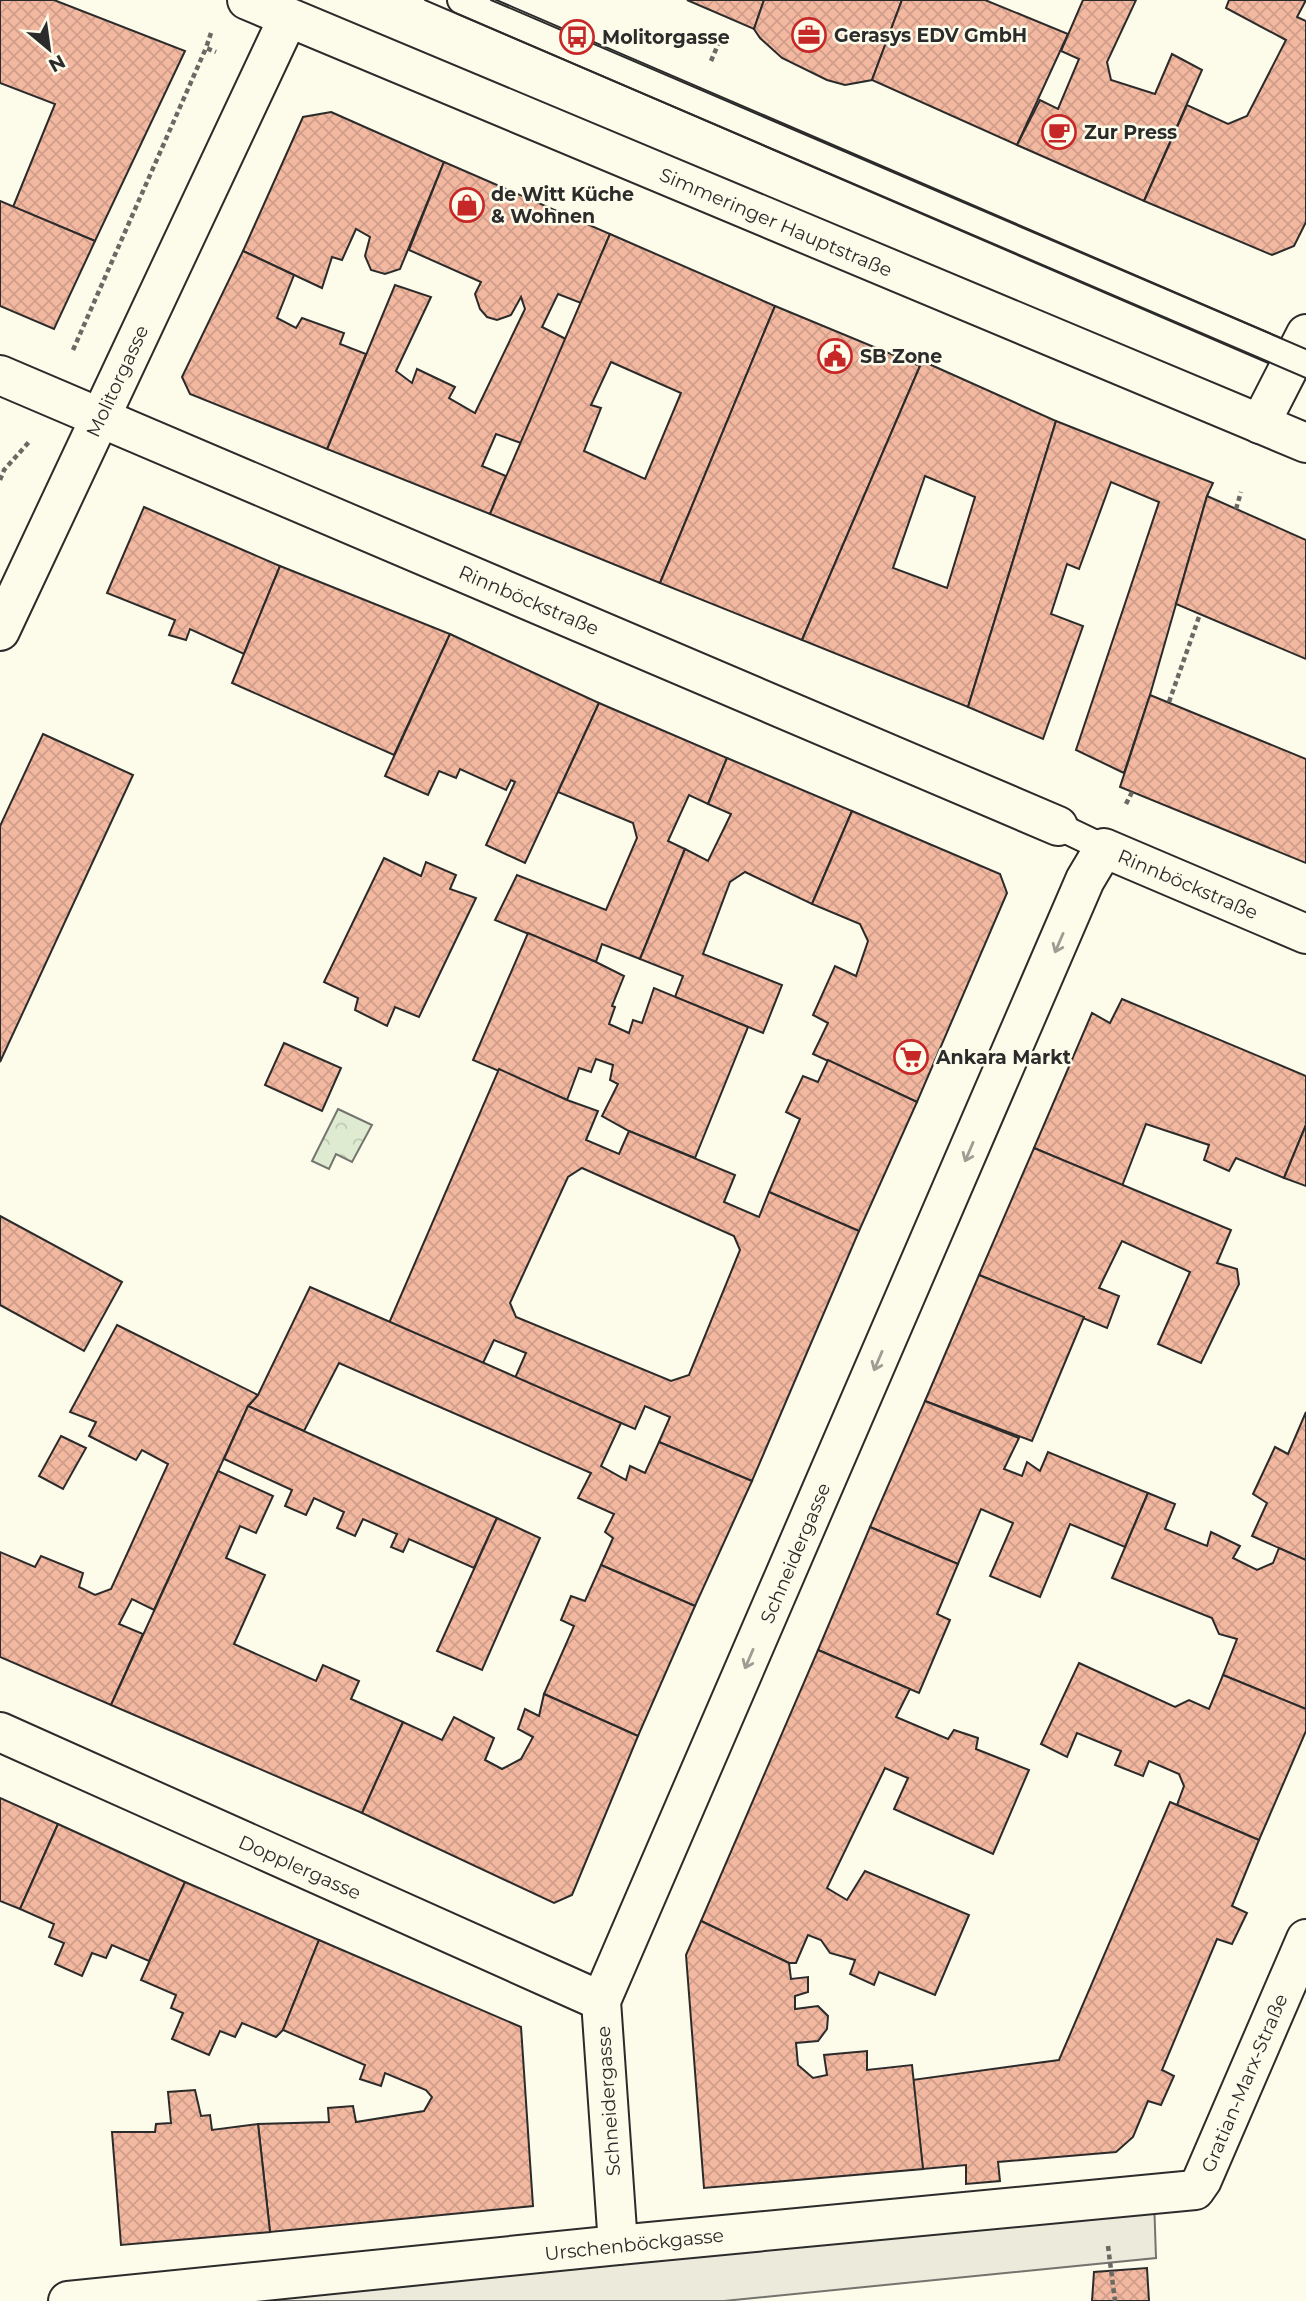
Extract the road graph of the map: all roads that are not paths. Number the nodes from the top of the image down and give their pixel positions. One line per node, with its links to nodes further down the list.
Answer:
1 (247, 0): 3 (street, Simmeringer Hauptstraße)
2 (461, 0): 4 (lane)
3 (288, 18): 6 (street, Molitorgasse); 7 (street, Simmeringer Hauptstraße)
4 (1302, 352): 7 (street)
5 (0, 375): 6 (street, Rinnböckstraße)
6 (100, 417): 9 (street, Molitorgasse); 10 (street, Rinnböckstraße)
7 (1260, 424): 8 (street, Simmeringer Hauptstraße)
8 (1306, 443)
9 (0, 631)
10 (1058, 826): 11 (lane)
11 (1095, 864): 12 (street, Rinnböckstraße); 15 (street, Schneidergasse, one-way to 15)
12 (1306, 934)
13 (0, 1732): 15 (street, Dopplergasse)
14 (1306, 1939): 16 (street, Gratian-Marx-Straße)
15 (601, 2001): 17 (street, Schneidergasse)
16 (1198, 2188): 17 (street, Urschenböckgasse)
17 (618, 2245): 18 (street, Urschenböckgasse)
18 (68, 2301)

